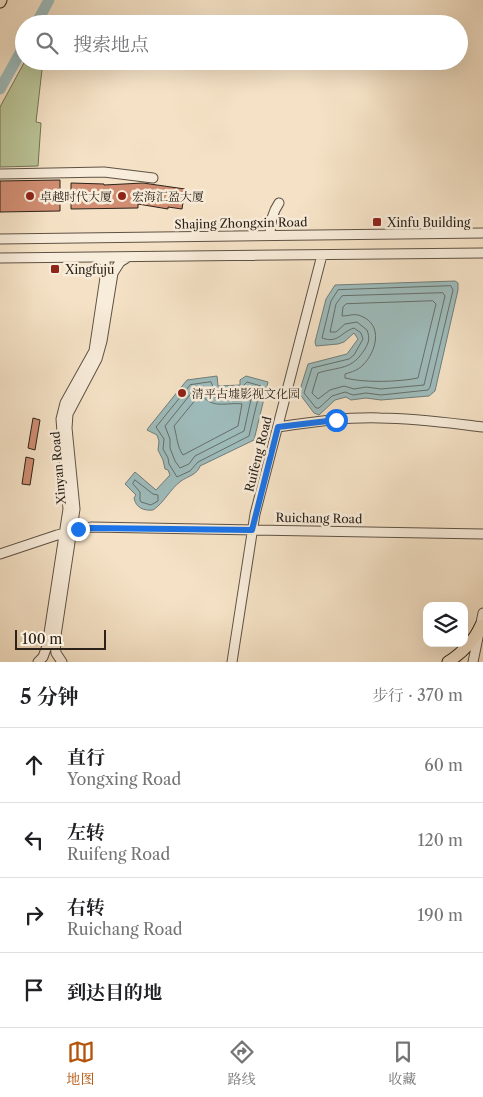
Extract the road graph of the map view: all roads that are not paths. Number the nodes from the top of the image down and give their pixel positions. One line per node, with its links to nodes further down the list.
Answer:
1 (0, 174): 2 (street)
2 (154, 178)
3 (279, 203): 5 (street)
4 (483, 233): 5 (street, Shajing Zhongxin Road)
5 (270, 234): 6 (street, Shajing Zhongxin Road)
6 (0, 238)
7 (483, 253): 8 (street)
8 (322, 254): 9 (street); 12 (street, Ruifeng Road)
9 (131, 256): 10 (street); 15 (street, Xinyan Road)
10 (99, 257): 11 (street); 15 (street, Xinyan Road)
11 (0, 258)
12 (278, 427): 13 (street); 14 (street, Ruifeng Road)
13 (483, 427)
14 (252, 530): 15 (street, Ruichang Road); 16 (street, Ruichang Road); 21 (street, Ruifeng Road)
15 (68, 532): 17 (street, Ruichang Road); 19 (street, Xinyan Road); 20 (street, Xinyan Road)
16 (483, 534)
17 (0, 554)
18 (482, 619): 22 (main road); 23 (street)
19 (38, 662)
20 (62, 662)
21 (232, 662)
22 (448, 662)
23 (473, 662)

